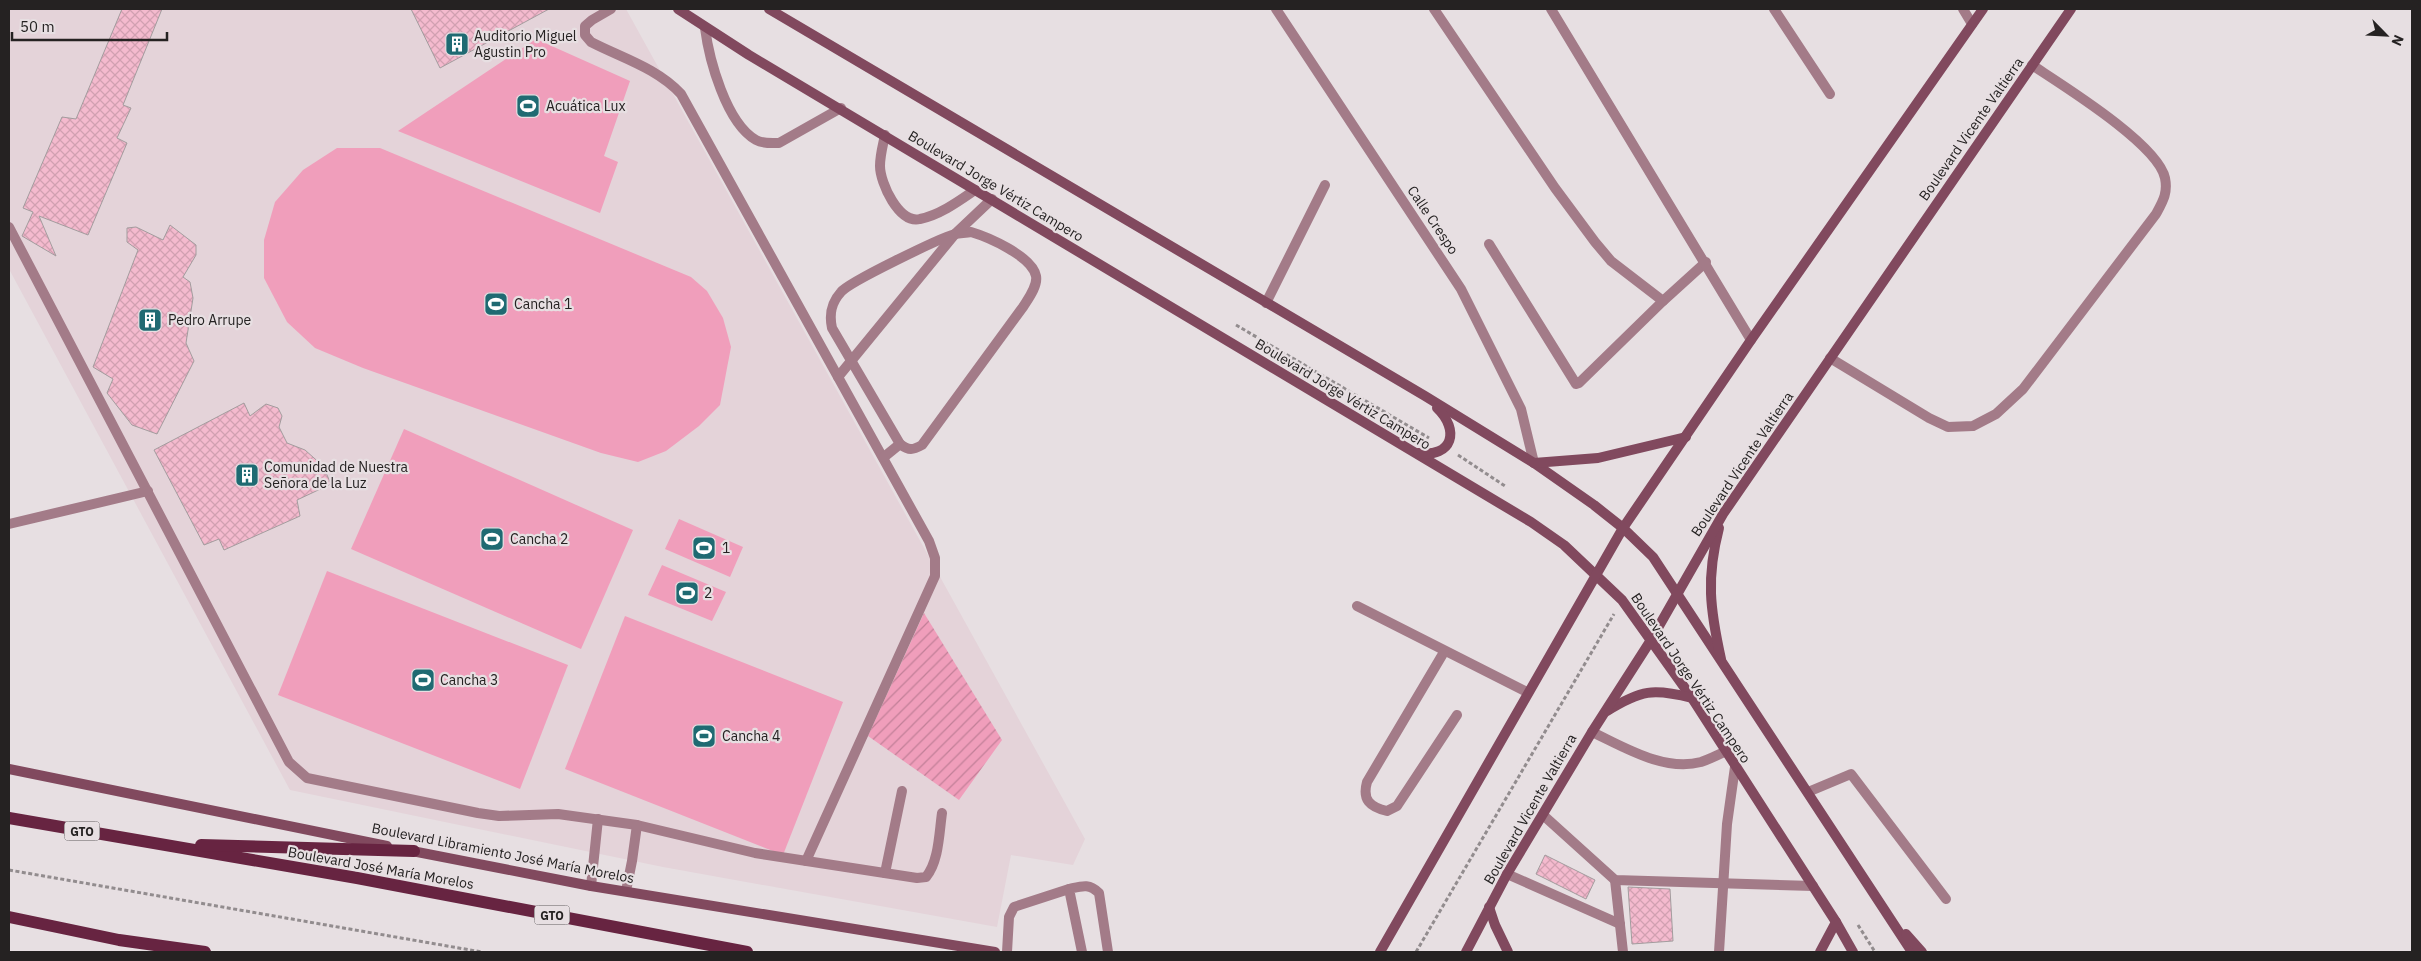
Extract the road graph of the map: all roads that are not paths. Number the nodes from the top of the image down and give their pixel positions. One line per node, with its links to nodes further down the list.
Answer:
1 (611, 9): 29 (street)
2 (678, 9): 12 (main road, Boulevard Jorge Vértiz Campero)
3 (769, 9): 25 (main road)
4 (1276, 9): 35 (street, Calle Crespo)
5 (1434, 9): 24 (street)
6 (1551, 9): 23 (street)
7 (1774, 9): 14 (street)
8 (1963, 9): 11 (street)
9 (1983, 9): 11 (main road)
10 (2071, 9): 13 (main road, Boulevard Vicente Valtierra)
11 (1972, 24): 26 (main road)
12 (705, 28): 15 (main road, Boulevard Jorge Vértiz Campero); 15 (street)
13 (2032, 65): 27 (main road, Boulevard Vicente Valtierra); 27 (street)
14 (1830, 94)
15 (841, 108): 16 (main road, Boulevard Jorge Vértiz Campero)
16 (885, 135): 18 (main road, Boulevard Jorge Vértiz Campero); 18 (street)
17 (1325, 185): 25 (street)
18 (975, 190): 19 (main road, Boulevard Jorge Vértiz Campero)
19 (992, 200): 21 (street); 33 (main road, Boulevard Jorge Vértiz Campero)
20 (9, 227): 36 (street)
21 (955, 234): 28 (street); 28 (street); 32 (street)
22 (1489, 244): 24 (street)
23 (1706, 262): 24 (street); 26 (street)
24 (1663, 300)
25 (1266, 302): 30 (main road)
26 (1751, 340): 31 (main road)
27 (1830, 358): 37 (main road, Boulevard Vicente Valtierra)
28 (851, 361): 29 (street); 32 (street)
29 (838, 376): 34 (street)
30 (1425, 396): 33 (main road); 35 (main road)
31 (1686, 437): 35 (main road); 39 (main road)
32 (900, 444): 34 (street)
33 (1412, 452): 40 (main road, Boulevard Jorge Vértiz Campero)
34 (884, 458): 63 (street)
35 (1534, 463): 39 (main road)
36 (148, 491): 38 (street); 59 (street)
37 (1723, 514): 41 (main road, Boulevard Vicente Valtierra); 45 (main road)
38 (9, 524)
39 (1623, 528): 40 (main road); 41 (main road)
40 (1595, 574): 43 (main road, Boulevard Jorge Vértiz Campero); 46 (main road)
41 (1676, 593): 43 (main road, Boulevard Vicente Valtierra); 45 (main road)
42 (1357, 606): 44 (street)
43 (1651, 640): 47 (main road, Boulevard Jorge Vértiz Campero); 48 (main road, Boulevard Vicente Valtierra)
44 (1444, 652): 46 (street); 49 (street)
45 (1722, 665): 55 (main road)
46 (1527, 692): 86 (main road)
47 (1692, 698): 48 (main road); 51 (main road, Boulevard Jorge Vértiz Campero)
48 (1604, 712): 50 (main road, Boulevard Vicente Valtierra)
49 (1457, 715)
50 (1592, 732): 51 (street); 57 (main road, Boulevard Vicente Valtierra)
51 (1726, 751): 52 (main road, Boulevard Jorge Vértiz Campero)
52 (1735, 767): 67 (street); 69 (main road, Boulevard Jorge Vértiz Campero)
53 (9, 769): 62 (main road, Boulevard Libramiento José María Morelos)
54 (902, 791): 64 (street)
55 (1808, 792): 72 (street); 75 (main road)
56 (942, 813): 64 (street)
57 (1543, 815): 65 (main road, Boulevard Vicente Valtierra); 66 (street)
58 (9, 818): 61 (main road, Boulevard José María Morelos / GTO)
59 (598, 819): 60 (street); 68 (street)
60 (636, 825): 63 (street); 71 (street)
61 (154, 843): 62 (main road); 81 (main road, Boulevard José María Morelos / GTO)
62 (414, 851): 68 (main road, Boulevard Libramiento José María Morelos)
63 (806, 861): 64 (street)
64 (885, 873)
65 (1507, 874): 73 (main road, Boulevard Vicente Valtierra); 77 (street)
66 (1615, 880): 67 (street); 77 (street)
67 (1721, 884): 69 (street); 90 (street)
68 (591, 886): 71 (main road, Boulevard Libramiento José María Morelos)
69 (1813, 886): 76 (main road, Boulevard Jorge Vértiz Campero)
70 (1069, 889): 83 (street); 84 (street); 85 (street)
71 (626, 891): 82 (main road, Boulevard Libramiento José María Morelos)
72 (1946, 898)
73 (1489, 907): 87 (main road, Boulevard Vicente Valtierra); 88 (main road)
74 (9, 917): 78 (main road)
75 (1890, 917): 93 (main road); 94 (main road)
76 (1836, 922): 91 (main road); 92 (main road, Boulevard Jorge Vértiz Campero)
77 (1620, 924): 89 (street)
78 (119, 940): 79 (main road); 80 (main road)
79 (166, 952)
80 (205, 952)
81 (747, 952)
82 (995, 952)
83 (1007, 952)
84 (1082, 952)
85 (1108, 952)
86 (1380, 952)
87 (1466, 952)
88 (1508, 952)
89 (1623, 952)
90 (1718, 952)
91 (1820, 952)
92 (1853, 952)
93 (1912, 952)
94 (1922, 952)

